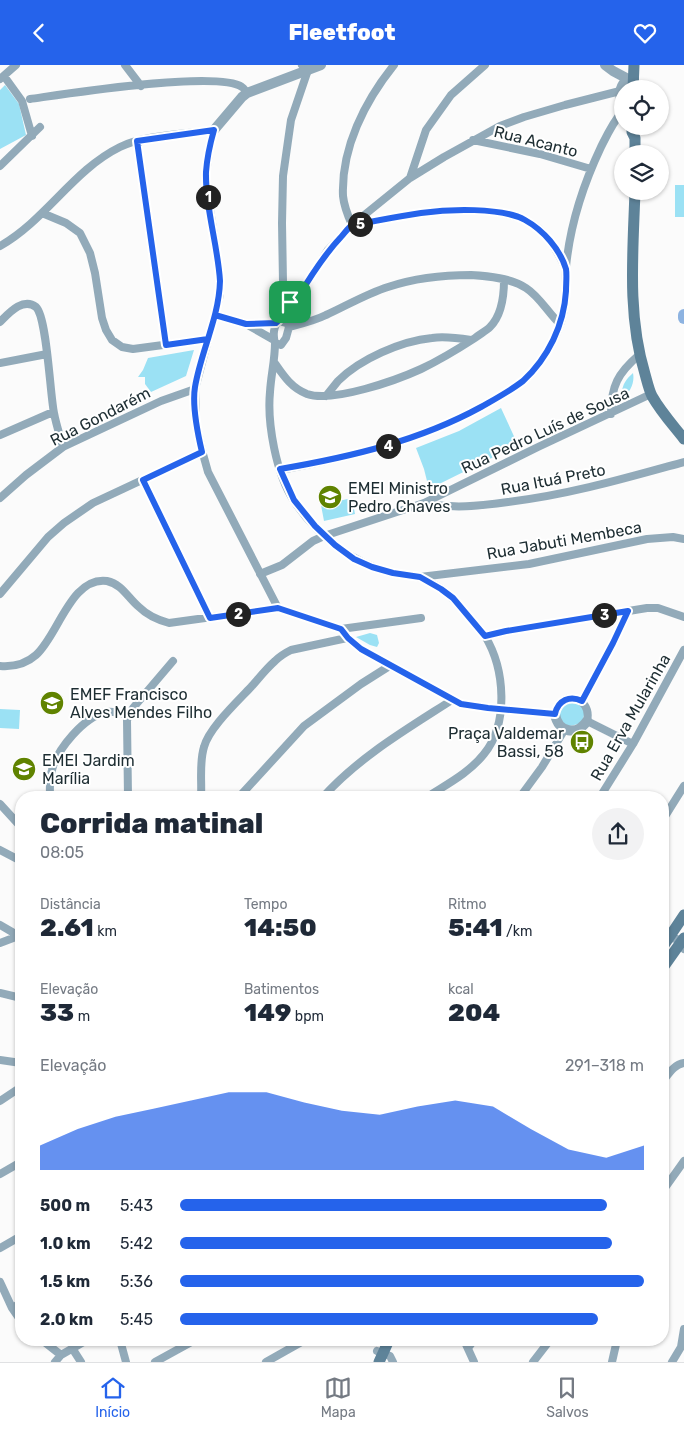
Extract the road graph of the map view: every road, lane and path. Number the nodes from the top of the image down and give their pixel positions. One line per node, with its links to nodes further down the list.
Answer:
1 (16, 65): 10 (street)
2 (125, 65): 14 (street)
3 (321, 65): 8 (street)
4 (394, 65): 33 (street)
5 (485, 65): 30 (street)
6 (634, 65): 12 (main road)
7 (640, 65): 13 (main road)
8 (305, 67): 15 (street); 37 (street)
9 (609, 68): 11 (street)
10 (2, 77): 23 (street)
11 (622, 80)
12 (631, 80)
13 (633, 80)
14 (141, 86): 15 (street); 17 (street)
15 (251, 92): 20 (street)
16 (614, 92): 25 (street)
17 (30, 99)
18 (614, 122): 29 (street)
19 (40, 127): 23 (street)
20 (214, 130): 26 (street); 38 (street)
21 (634, 135): 24 (main road)
22 (637, 135): 24 (main road)
23 (32, 136): 28 (street)
24 (635, 138): 27 (main road)
25 (473, 140): 29 (street, Rua Acanto); 30 (street)
26 (137, 141): 32 (street); 47 (street)
27 (635, 145)
28 (0, 167)
29 (591, 169): 35 (street)
30 (410, 178): 33 (street)
31 (635, 200): 49 (main road)
32 (42, 213): 34 (street); 47 (street)
33 (352, 225): 35 (street); 37 (street)
34 (0, 246)
35 (566, 269): 42 (street)
36 (504, 279): 42 (street); 43 (street); 45 (street)
37 (294, 302): 40 (street); 43 (street)
38 (215, 315): 41 (street); 44 (street)
39 (0, 321): 48 (street)
40 (277, 323): 41 (street); 43 (street); 46 (street)
41 (246, 324): 46 (street)
42 (560, 324): 62 (street)
43 (289, 326): 46 (street)
44 (208, 339): 47 (street); 52 (street)
45 (471, 340): 54 (street); 54 (street)
46 (277, 343): 50 (street)
47 (166, 345)
48 (46, 354): 51 (street); 55 (street)
49 (639, 355): 53 (main road); 56 (street)
50 (274, 361): 54 (street); 62 (street)
51 (0, 363)
52 (195, 389): 59 (street, Rua Gondarém); 60 (street)
53 (651, 395): 56 (street, Rua Pedro Luís de Sousa); 58 (main road)
54 (326, 396)
55 (53, 412): 57 (street); 59 (street)
56 (611, 414): 65 (street, Rua Pedro Luís de Sousa)
57 (0, 435)
58 (684, 439)
59 (63, 447): 64 (street, Rua Gondarém)
60 (202, 452): 63 (street); 68 (street)
61 (684, 462): 65 (street, Rua Ituá Preto)
62 (280, 469): 66 (street)
63 (143, 480): 70 (street); 74 (street)
64 (0, 498)
65 (424, 503): 66 (street, Rua Pedro Luís de Sousa)
66 (324, 536): 68 (street, Rua Pedro Luís de Sousa); 69 (street)
67 (684, 539): 69 (street, Rua Jabuti Membeca)
68 (260, 574): 71 (street)
69 (420, 577): 77 (street)
70 (0, 594)
71 (278, 608): 74 (street); 76 (street)
72 (628, 611): 73 (street); 77 (street); 84 (street)
73 (684, 617)
74 (210, 618): 82 (street)
75 (421, 619): 76 (street)
76 (341, 629): 78 (street)
77 (485, 636): 85 (street)
78 (348, 638): 81 (street); 94 (street)
79 (684, 650): 90 (street, Rua Erva Mularinha)
80 (173, 661): 87 (street)
81 (391, 665): 83 (street); 95 (street)
82 (0, 666)
83 (452, 699): 85 (street); 96 (street)
84 (582, 701): 86 (street); 88 (street)
85 (501, 708): 86 (street); 97 (street)
86 (555, 714): 89 (street)
87 (129, 715): 92 (street); 93 (street)
88 (587, 721): 89 (street); 90 (street)
89 (565, 729): 98 (street)
90 (633, 745): 99 (street, Rua Erva Mularinha)
91 (684, 786): 101 (street)
92 (50, 791)
93 (128, 791)
94 (201, 791)
95 (244, 791)
96 (330, 791)
97 (436, 791)
98 (524, 791)
99 (604, 791)
100 (0, 804): 102 (street)
101 (669, 810)
102 (15, 820)
103 (0, 850): 104 (street)
104 (15, 858)
105 (684, 915): 108 (main road)
106 (0, 925): 107 (street)
107 (15, 932)
108 (669, 932)
109 (15, 937): 111 (street)
110 (669, 940): 112 (street)
111 (0, 943)
112 (683, 944): 113 (main road)
113 (669, 961)
114 (0, 993): 115 (street)
115 (15, 997)
116 (0, 1060): 117 (street)
117 (15, 1062)
118 (684, 1063): 119 (street)
119 (669, 1072)
120 (15, 1091): 121 (street)
121 (0, 1101)
122 (684, 1161): 125 (street)
123 (15, 1165): 124 (street)
124 (0, 1174)
125 (669, 1182)
126 (15, 1239): 127 (street)
127 (0, 1248)
128 (0, 1282): 130 (street)
129 (15, 1306): 130 (street)
130 (12, 1308): 131 (street)
131 (15, 1312)
132 (684, 1329): 142 (street)
133 (50, 1346): 144 (street)
134 (76, 1346): 140 (street)
135 (122, 1346): 147 (street)
136 (184, 1346): 148 (street)
137 (294, 1346): 149 (street)
138 (545, 1346): 152 (street)
139 (616, 1346): 153 (street)
140 (72, 1348): 144 (street); 146 (street)
141 (468, 1348): 151 (street)
142 (682, 1351): 154 (street)
143 (379, 1354): 150 (street)
144 (61, 1355): 145 (street)
145 (55, 1362)
146 (81, 1362)
147 (126, 1362)
148 (155, 1362)
149 (266, 1362)
150 (393, 1362)
151 (474, 1362)
152 (533, 1362)
153 (612, 1362)
154 (672, 1362)

